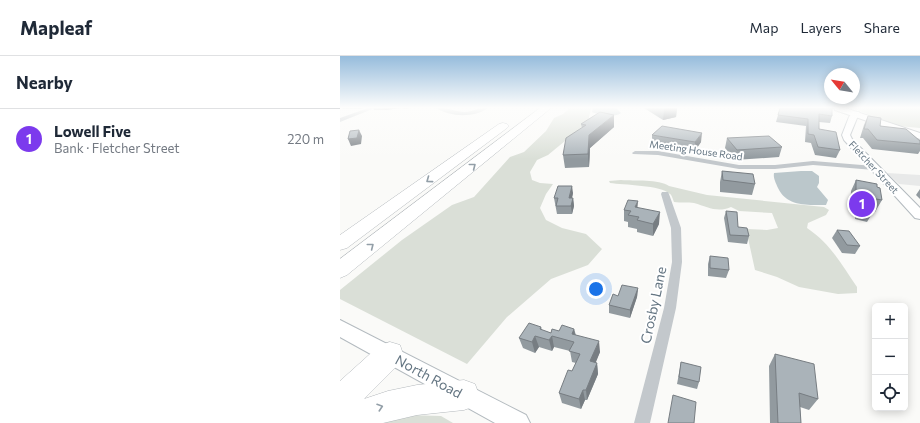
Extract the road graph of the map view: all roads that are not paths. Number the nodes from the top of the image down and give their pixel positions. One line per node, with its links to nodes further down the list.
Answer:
1 (505, 125): 10 (highway, one-way to 10)
2 (524, 125): 11 (highway, one-way to 2)
3 (850, 125): 7 (street, Fletcher Street)
4 (888, 125): 5 (main road)
5 (920, 136)
6 (635, 153): 7 (street, Meeting House Road)
7 (874, 168): 9 (street, Fletcher Street)
8 (665, 194): 18 (street, Crosby Lane)
9 (920, 215)
10 (340, 244)
11 (340, 270)
12 (340, 328): 13 (street, North Road)
13 (390, 354): 14 (street, North Road); 15 (highway)
14 (464, 395): 16 (highway, one-way to 14); 17 (street, North Road)
15 (340, 401)
16 (345, 423)
17 (518, 423)
18 (642, 423)

